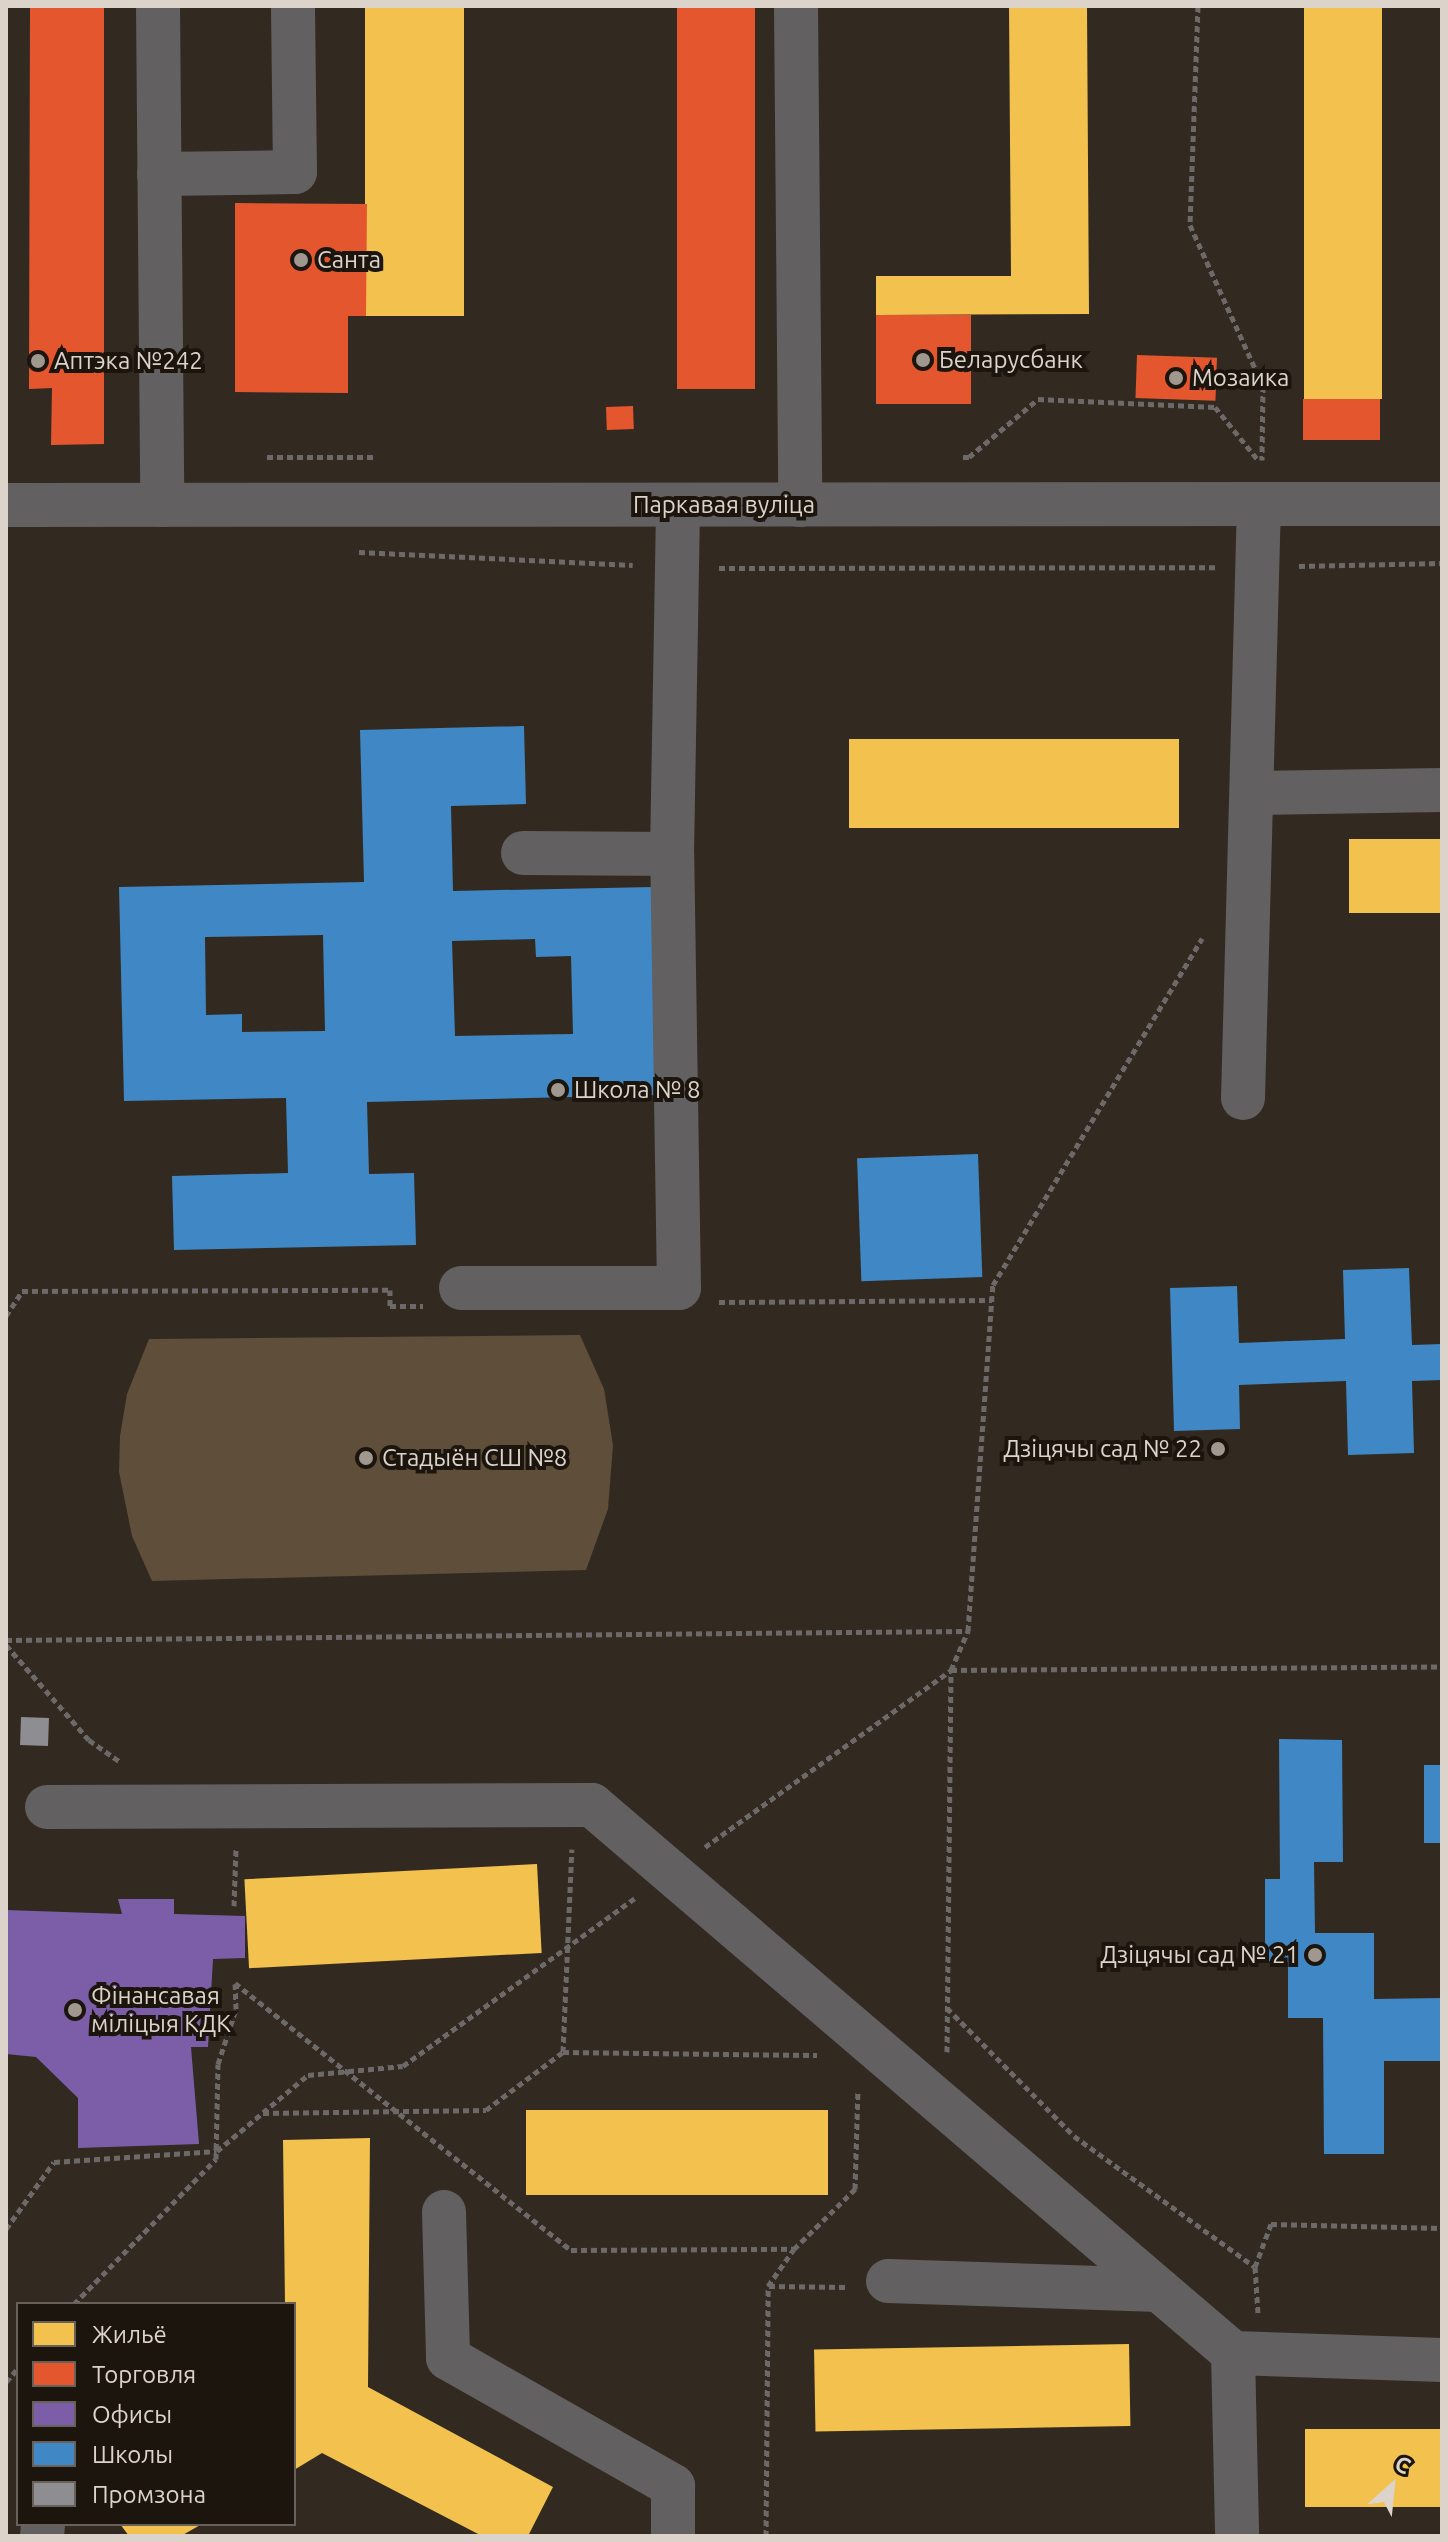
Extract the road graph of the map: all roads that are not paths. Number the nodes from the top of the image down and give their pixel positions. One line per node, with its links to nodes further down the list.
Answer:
1 (158, 6): 4 (street)
2 (293, 6): 4 (street)
3 (796, 6): 10 (street)
4 (159, 174): 8 (street)
5 (1259, 504): 6 (street, Паркавая вуліца); 10 (street, Паркавая вуліца); 12 (street)
6 (1442, 504)
7 (6, 505): 8 (street, Паркавая вуліца)
8 (162, 505): 9 (street, Паркавая вуліца)
9 (678, 505): 10 (street, Паркавая вуліца); 14 (street)
10 (800, 505)
11 (1442, 790): 12 (street)
12 (1253, 793): 15 (street)
13 (523, 853): 14 (street)
14 (672, 854): 16 (street)
15 (1243, 1098)
16 (461, 1288)
17 (47, 1807): 20 (street)
18 (444, 2212): 23 (street)
19 (870, 2284): 20 (street)
20 (1159, 2290): 21 (street)
21 (1246, 2354): 22 (street); 24 (street)
22 (1442, 2360)
23 (673, 2536)
24 (1237, 2536)

